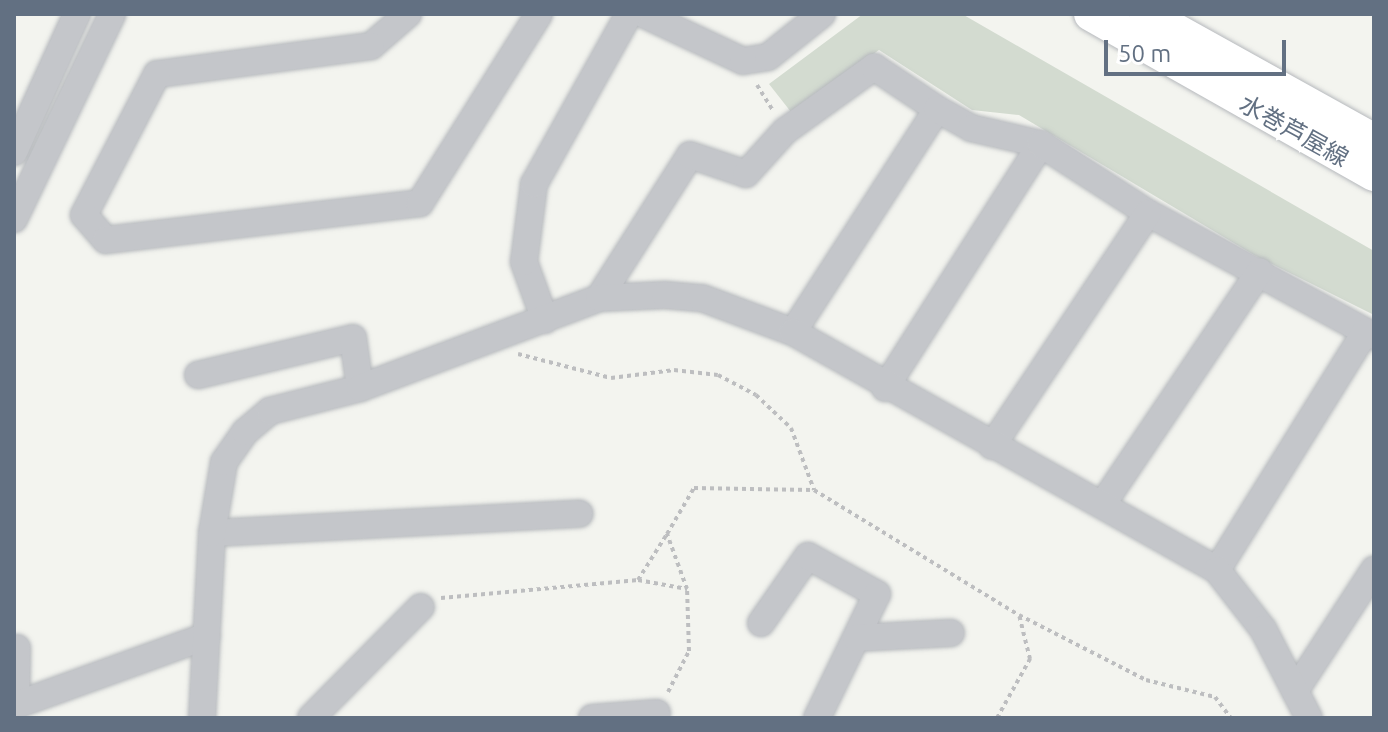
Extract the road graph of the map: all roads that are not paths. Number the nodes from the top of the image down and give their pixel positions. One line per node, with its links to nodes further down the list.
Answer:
1 (77, 14): 13 (street)
2 (112, 14): 16 (street)
3 (408, 14): 4 (street)
4 (539, 14)
5 (629, 14): 19 (street)
6 (643, 14): 7 (street)
7 (822, 14)
8 (1091, 14): 14 (main road, 水巻芦屋線)
9 (1146, 14): 11 (main road, 水巻芦屋線)
10 (937, 109): 12 (street); 18 (street); 20 (street)
11 (1374, 141)
12 (1041, 144): 15 (street); 24 (street)
13 (14, 152)
14 (1374, 174)
15 (1148, 213): 17 (street); 25 (street)
16 (14, 219)
17 (1260, 271): 21 (street); 26 (street)
18 (599, 298): 19 (street); 20 (street)
19 (545, 320): 23 (street)
20 (793, 332): 24 (street)
21 (1370, 334): 29 (street)
22 (198, 375): 23 (street)
23 (360, 388): 28 (street)
24 (885, 388): 25 (street)
25 (992, 446): 26 (street)
26 (1102, 505): 29 (street)
27 (580, 514): 28 (street)
28 (212, 533): 34 (street)
29 (1217, 570): 37 (street)
30 (1374, 570): 37 (street)
31 (421, 607): 40 (street)
32 (761, 623): 35 (street)
33 (951, 633): 35 (street)
34 (207, 636): 36 (street); 39 (street)
35 (856, 638): 42 (street)
36 (17, 648)
37 (1295, 691): 43 (street)
38 (657, 713): 41 (street)
39 (202, 718)
40 (311, 718)
41 (592, 718)
42 (817, 718)
43 (1309, 718)

